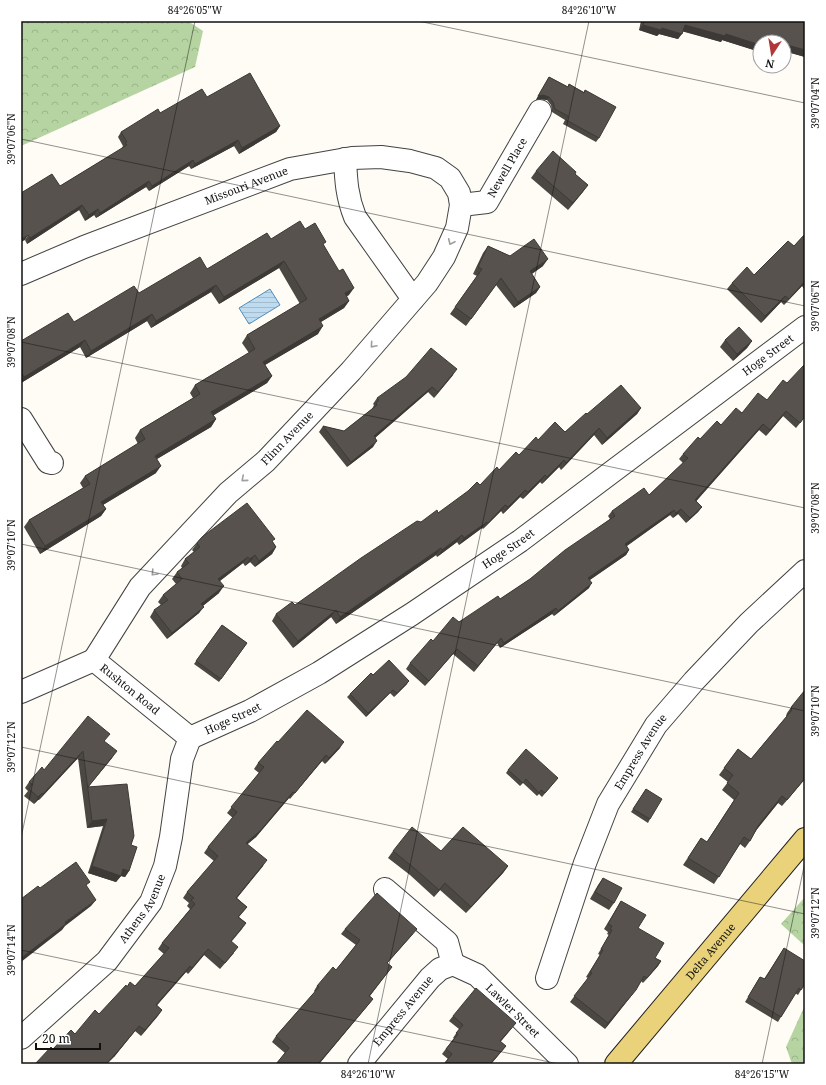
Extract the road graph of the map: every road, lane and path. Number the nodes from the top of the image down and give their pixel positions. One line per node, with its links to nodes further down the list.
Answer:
1 (540, 111): 3 (street, Newell Place)
2 (345, 159): 3 (street, Missouri Avenue); 4 (street, Missouri Avenue); 5 (street)
3 (461, 205): 5 (street, Flinn Avenue, one-way to 5)
4 (21, 274)
5 (413, 299): 10 (street, Flinn Avenue, one-way to 10)
6 (805, 326): 12 (street, Hoge Street)
7 (21, 418): 8 (street)
8 (52, 463)
9 (805, 571): 16 (street, Empress Avenue)
10 (94, 660): 11 (street, Rushton Road); 12 (street, Rushton Road)
11 (21, 692)
12 (190, 738): 17 (street, Athens Avenue)
13 (805, 840): 20 (main road, Delta Avenue)
14 (385, 889): 15 (street)
15 (454, 964): 18 (street, Empress Avenue); 19 (street, Lawler Street)
16 (547, 978)
17 (21, 1038)
18 (359, 1064)
19 (567, 1064)
20 (616, 1064)

